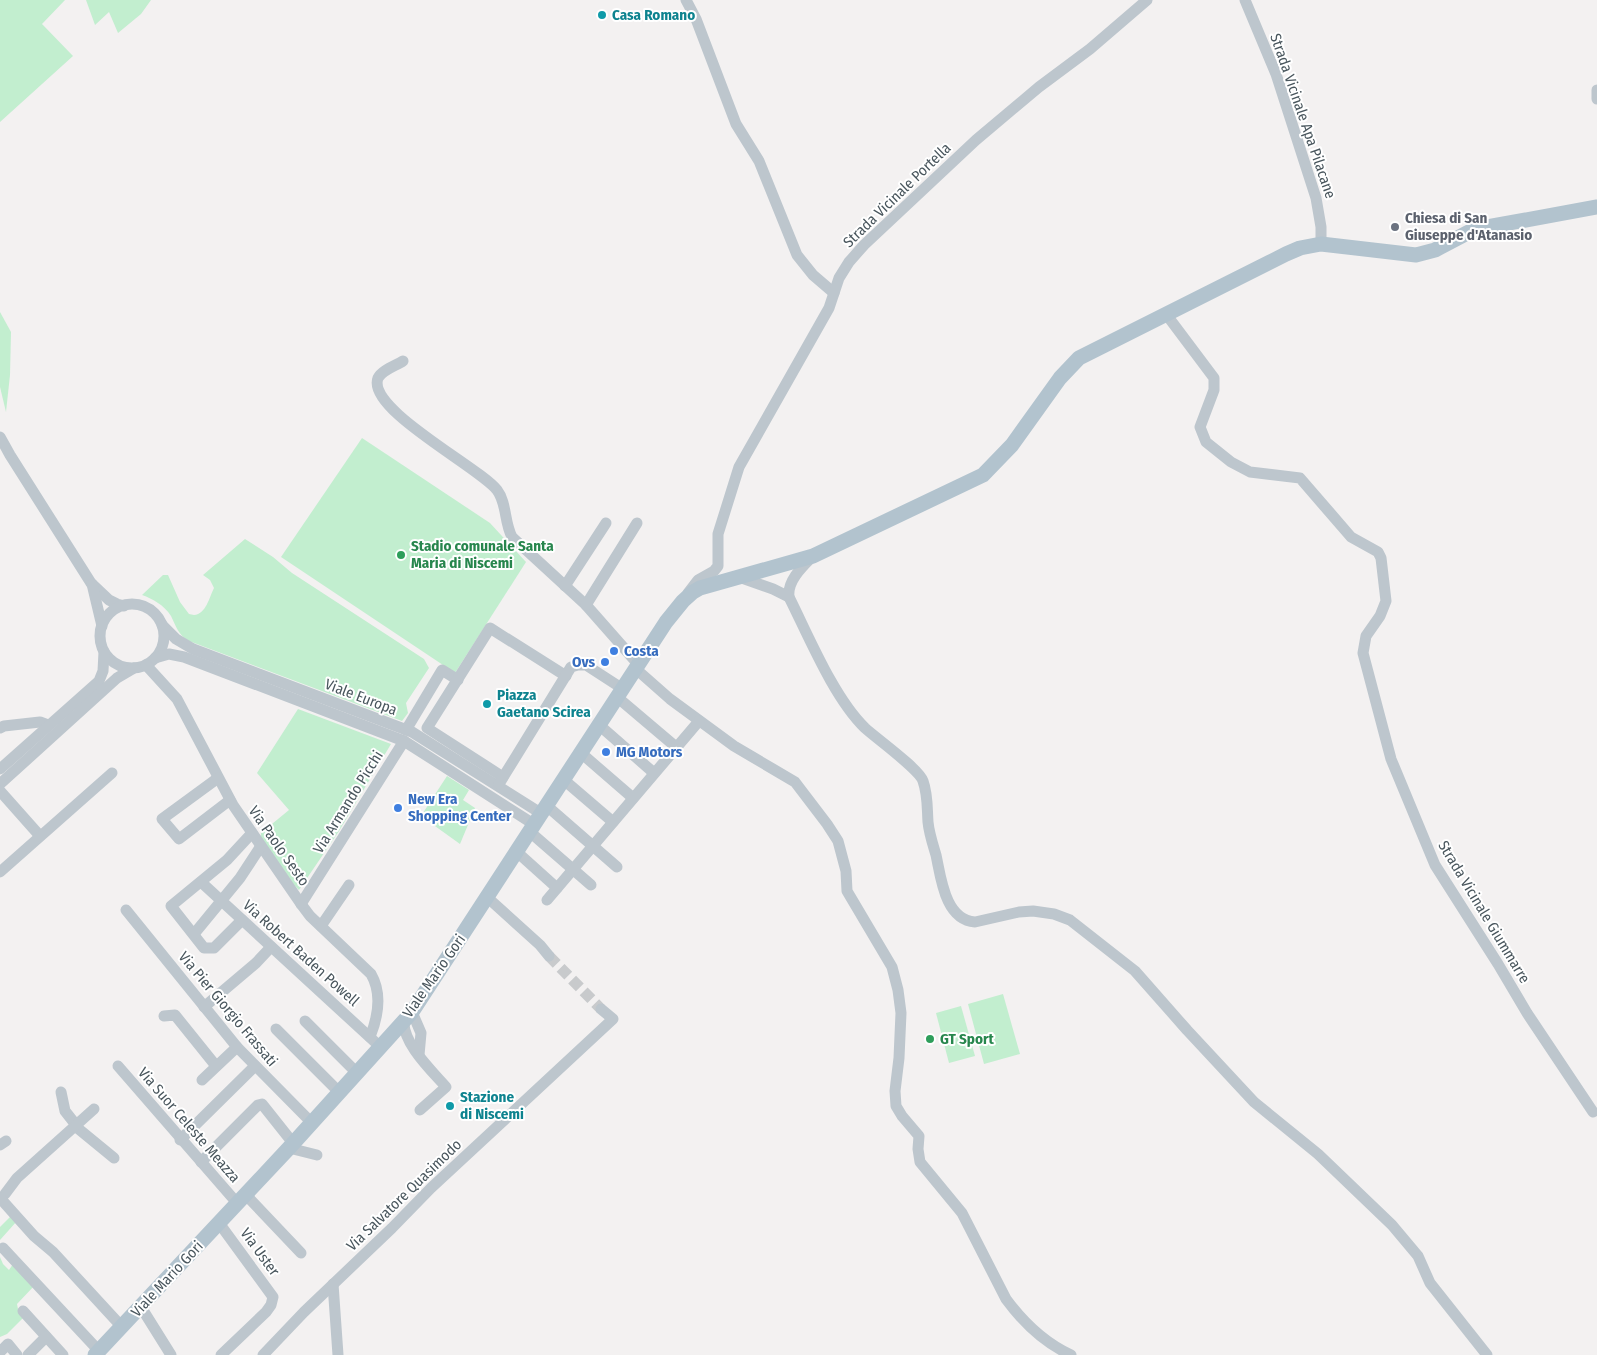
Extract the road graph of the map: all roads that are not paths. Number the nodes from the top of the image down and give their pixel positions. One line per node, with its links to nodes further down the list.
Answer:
1 (686, 0): 8 (street)
2 (1147, 0): 8 (street, Strada Vicinale Portella)
3 (1245, 0): 7 (street, Strada Vicinale Apa Pilacane)
4 (1597, 90): 5 (street)
5 (1597, 99)
6 (1597, 207): 7 (main road, Viale Mario Gori)
7 (1321, 244): 9 (main road, Viale Mario Gori)
8 (834, 293): 19 (street, Strada Vicinale Portella)
9 (1166, 314): 14 (main road, Viale Mario Gori); 91 (street, Strada Vicinale Giummarre)
10 (403, 361): 17 (street)
11 (0, 437): 16 (street)
12 (606, 523): 17 (street)
13 (637, 523): 20 (street)
14 (813, 556): 15 (main road, Viale Mario Gori); 18 (street)
15 (739, 578): 18 (street); 19 (main road, Viale Mario Gori)
16 (91, 583): 21 (street); 23 (street)
17 (565, 586): 20 (street)
18 (789, 597): 119 (street)
19 (683, 601): 26 (main road, Viale Mario Gori)
20 (586, 605): 26 (street)
21 (124, 606): 22 (street); 23 (street)
22 (162, 625): 25 (street); 35 (street, Viale Europa)
23 (102, 626): 24 (street)
24 (104, 652): 27 (street); 33 (street)
25 (151, 661): 27 (street); 35 (street, Viale Europa); 41 (street, Via Paolo Sesto)
26 (637, 667): 30 (main road, Viale Mario Gori); 31 (street)
27 (134, 668): 44 (street)
28 (566, 676): 29 (street); 30 (street); 43 (street)
29 (458, 680): 35 (street, Via Armando Picchi); 43 (street)
30 (620, 693): 32 (main road, Viale Mario Gori); 36 (street)
31 (699, 721): 36 (street); 118 (street)
32 (599, 725): 37 (main road, Viale Mario Gori); 40 (street)
33 (48, 726): 34 (street); 38 (street)
34 (0, 728)
35 (405, 735): 43 (street, Viale Europa); 48 (street, Viale Europa); 65 (street, Via Armando Picchi)
36 (676, 747): 40 (street)
37 (582, 753): 42 (main road, Viale Mario Gori); 46 (street)
38 (0, 770)
39 (112, 773): 51 (street)
40 (654, 773): 46 (street)
41 (218, 778): 47 (street, Via Paolo Sesto); 47 (street)
42 (564, 780): 48 (main road, Viale Mario Gori); 49 (street)
43 (500, 782): 48 (street, Viale Europa)
44 (0, 784)
45 (0, 791): 51 (street)
46 (633, 798): 49 (street)
47 (230, 800): 50 (street, Via Paolo Sesto)
48 (538, 819): 53 (street); 54 (main road, Viale Mario Gori); 56 (street)
49 (613, 822): 53 (street)
50 (252, 833): 52 (street, Via Paolo Sesto); 58 (street)
51 (40, 836): 57 (street)
52 (261, 846): 64 (street); 65 (street, Via Paolo Sesto)
53 (593, 846): 55 (street); 56 (street)
54 (517, 852): 61 (street); 62 (main road, Viale Mario Gori)
55 (617, 867)
56 (573, 869): 60 (street); 61 (street)
57 (0, 872)
58 (201, 882): 64 (street, Via Robert Baden Powell); 69 (street)
59 (348, 885): 68 (street)
60 (591, 885)
61 (557, 888): 63 (street)
62 (488, 898): 71 (street); 76 (main road, Viale Mario Gori)
63 (547, 900)
64 (221, 901): 67 (street, Via Robert Baden Powell); 69 (street)
65 (301, 904): 68 (street, Via Paolo Sesto)
66 (126, 910): 72 (street, Via Pier Giorgio Frassati)
67 (242, 920): 69 (street); 70 (street, Via Robert Baden Powell)
68 (321, 926): 79 (street, Via Paolo Sesto)
69 (194, 934)
70 (271, 947): 72 (street); 79 (street, Via Robert Baden Powell)
71 (549, 956)
72 (204, 1007): 80 (street, Via Pier Giorgio Frassati)
73 (602, 1009): 104 (street, Via Salvatore Quasimodo)
74 (164, 1016): 83 (street)
75 (305, 1021): 85 (street)
76 (404, 1021): 78 (street); 78 (street); 79 (main road, Viale Mario Gori); 81 (street)
77 (276, 1028): 88 (street)
78 (420, 1040): 81 (street)
79 (379, 1041): 81 (street); 85 (main road, Viale Mario Gori)
80 (237, 1047): 83 (street); 84 (street, Via Pier Giorgio Frassati)
81 (418, 1055): 90 (street)
82 (118, 1066): 94 (street, Via Suor Celeste Meazza)
83 (216, 1066): 86 (street)
84 (255, 1066): 92 (street, Via Pier Giorgio Frassati); 94 (street)
85 (357, 1073): 88 (main road, Viale Mario Gori)
86 (202, 1080)
87 (61, 1092): 93 (street)
88 (339, 1092): 92 (main road, Viale Mario Gori)
89 (94, 1109): 93 (street)
90 (420, 1110)
91 (1593, 1112)
92 (311, 1122): 95 (main road, Viale Mario Gori)
93 (76, 1126): 97 (street); 99 (street)
94 (180, 1140): 98 (street, Via Suor Celeste Meazza)
95 (291, 1146): 96 (street); 98 (street); 100 (main road, Viale Mario Gori)
96 (317, 1155)
97 (114, 1158)
98 (201, 1162): 100 (street, Via Suor Celeste Meazza)
99 (1, 1196): 107 (street)
100 (241, 1199): 101 (main road, Viale Mario Gori); 103 (street, Via Suor Celeste Meazza)
101 (219, 1222): 105 (main road, Viale Mario Gori); 115 (street, Via Uster)
102 (3, 1248): 110 (street)
103 (301, 1253)
104 (333, 1284): 116 (street, Via Salvatore Quasimodo); 117 (street)
105 (141, 1307): 107 (main road, Viale Mario Gori); 114 (street)
106 (23, 1311): 108 (street)
107 (122, 1327): 110 (main road, Viale Mario Gori)
108 (46, 1336): 112 (street); 113 (street)
109 (0, 1352): 111 (street)
110 (97, 1353)
111 (18, 1355)
112 (28, 1355)
113 (63, 1355)
114 (171, 1355)
115 (222, 1355)
116 (263, 1355)
117 (338, 1355)
118 (1070, 1355)
119 (1486, 1355)

